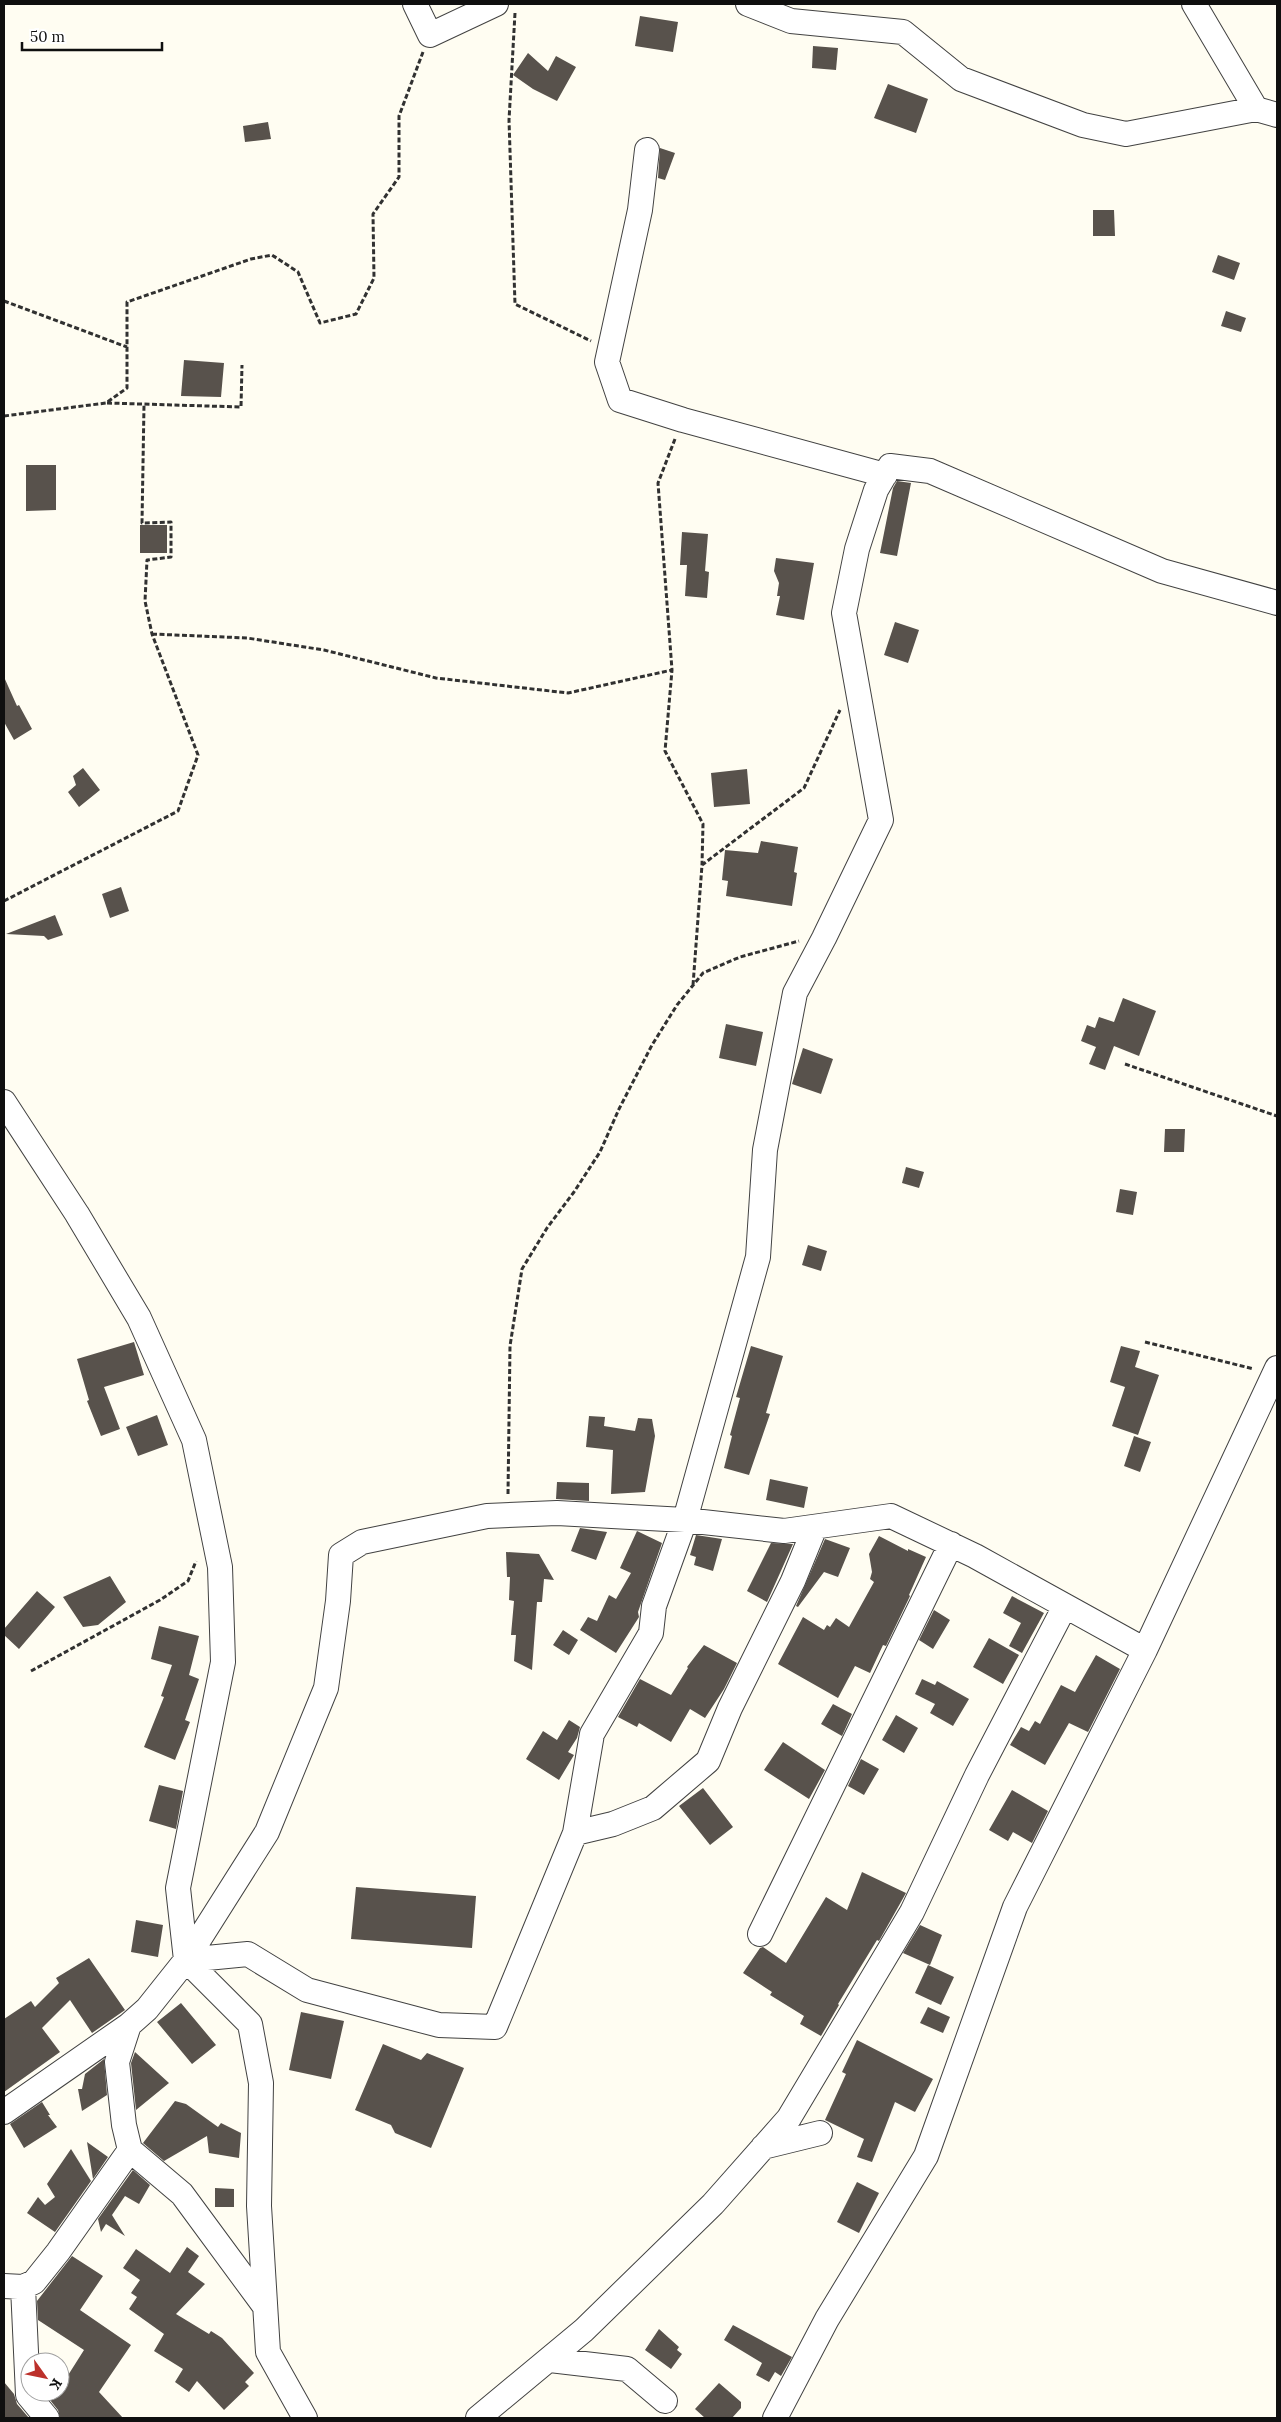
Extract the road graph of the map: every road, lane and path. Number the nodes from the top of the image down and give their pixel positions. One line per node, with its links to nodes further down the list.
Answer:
1 (415, 4): 6 (street)
2 (496, 4): 6 (street)
3 (516, 4): 11 (path)
4 (748, 4): 7 (street)
5 (1194, 4): 7 (street)
6 (430, 35): 10 (path)
7 (1267, 112)
8 (647, 150): 11 (street)
9 (4, 301): 10 (path)
10 (127, 347): 13 (path)
11 (610, 350): 16 (street)
12 (242, 365): 14 (path)
13 (106, 403): 14 (path); 15 (path)
14 (144, 405): 19 (path)
15 (4, 416)
16 (683, 420): 17 (street); 20 (path)
17 (885, 474): 18 (street); 21 (street)
18 (1277, 603)
19 (152, 634): 20 (path); 23 (path)
20 (672, 670): 22 (path)
21 (856, 676): 22 (path); 24 (street)
22 (702, 864): 25 (path)
23 (4, 901)
24 (824, 938): 25 (path); 32 (street)
25 (693, 985): 31 (path)
26 (1125, 1064): 28 (path)
27 (4, 1102): 41 (street)
28 (1277, 1116)
29 (1145, 1342): 30 (path)
30 (1276, 1371): 37 (street)
31 (508, 1515): 32 (street); 41 (street)
32 (685, 1520): 33 (street); 39 (street)
33 (815, 1527): 34 (street); 39 (street)
34 (951, 1544): 36 (street); 40 (street)
35 (198, 1556): 38 (path)
36 (1065, 1606): 37 (street); 45 (street)
37 (1145, 1650): 54 (street)
38 (31, 1671)
39 (575, 1833): 41 (street)
40 (760, 1934)
41 (186, 1960): 42 (street); 48 (street)
42 (130, 2025): 43 (street); 46 (street)
43 (4, 2112)
44 (820, 2132): 45 (street)
45 (764, 2147): 49 (street)
46 (130, 2150): 47 (street); 48 (street)
47 (13, 2287): 51 (street)
48 (263, 2304): 52 (street)
49 (550, 2360): 50 (street); 53 (street)
50 (665, 2401)
51 (47, 2418)
52 (305, 2418)
53 (478, 2418)
54 (775, 2418)

